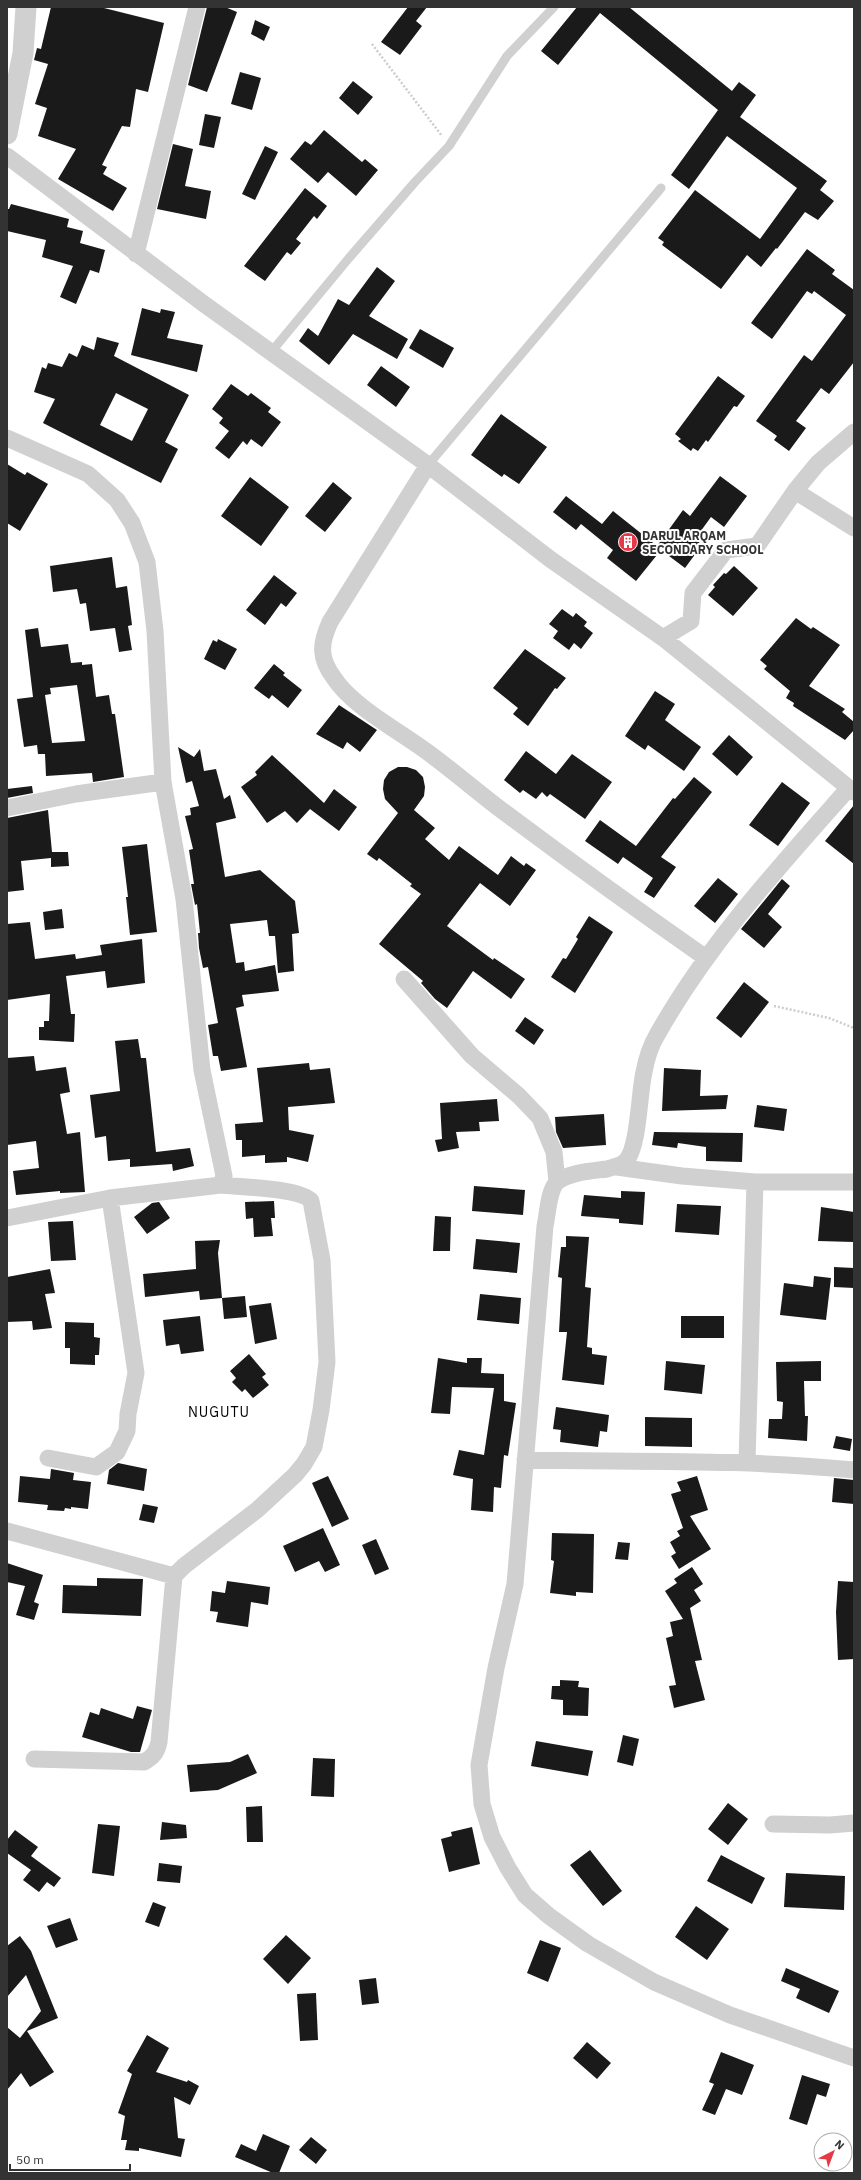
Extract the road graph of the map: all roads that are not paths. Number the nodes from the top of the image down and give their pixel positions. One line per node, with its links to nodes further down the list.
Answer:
1 (26, 7): 4 (street)
2 (197, 7): 7 (street)
3 (554, 7): 8 (lane)
4 (7, 134)
5 (7, 156): 7 (street)
6 (661, 188): 11 (lane)
7 (136, 254): 8 (street)
8 (272, 351): 11 (street)
9 (854, 432): 12 (street)
10 (7, 438): 15 (street)
11 (428, 465): 14 (street); 18 (street)
12 (795, 491): 13 (street); 14 (street)
13 (854, 528)
14 (663, 638): 16 (street)
15 (163, 782): 17 (street); 24 (street)
16 (851, 791): 18 (street)
17 (7, 808)
18 (706, 958): 20 (street)
19 (404, 979): 21 (street)
20 (617, 1167): 21 (street); 22 (street)
21 (557, 1182): 28 (street)
22 (755, 1182): 23 (street); 29 (street)
23 (854, 1182)
24 (221, 1185): 25 (street); 32 (street)
25 (110, 1198): 26 (street); 27 (street)
26 (7, 1218)
27 (48, 1458)
28 (525, 1460): 29 (street); 36 (street)
29 (747, 1462): 30 (street)
30 (854, 1470)
31 (7, 1532): 32 (street)
32 (174, 1576): 33 (street)
33 (34, 1758)
34 (854, 1823): 35 (street)
35 (773, 1824)
36 (854, 2058)

